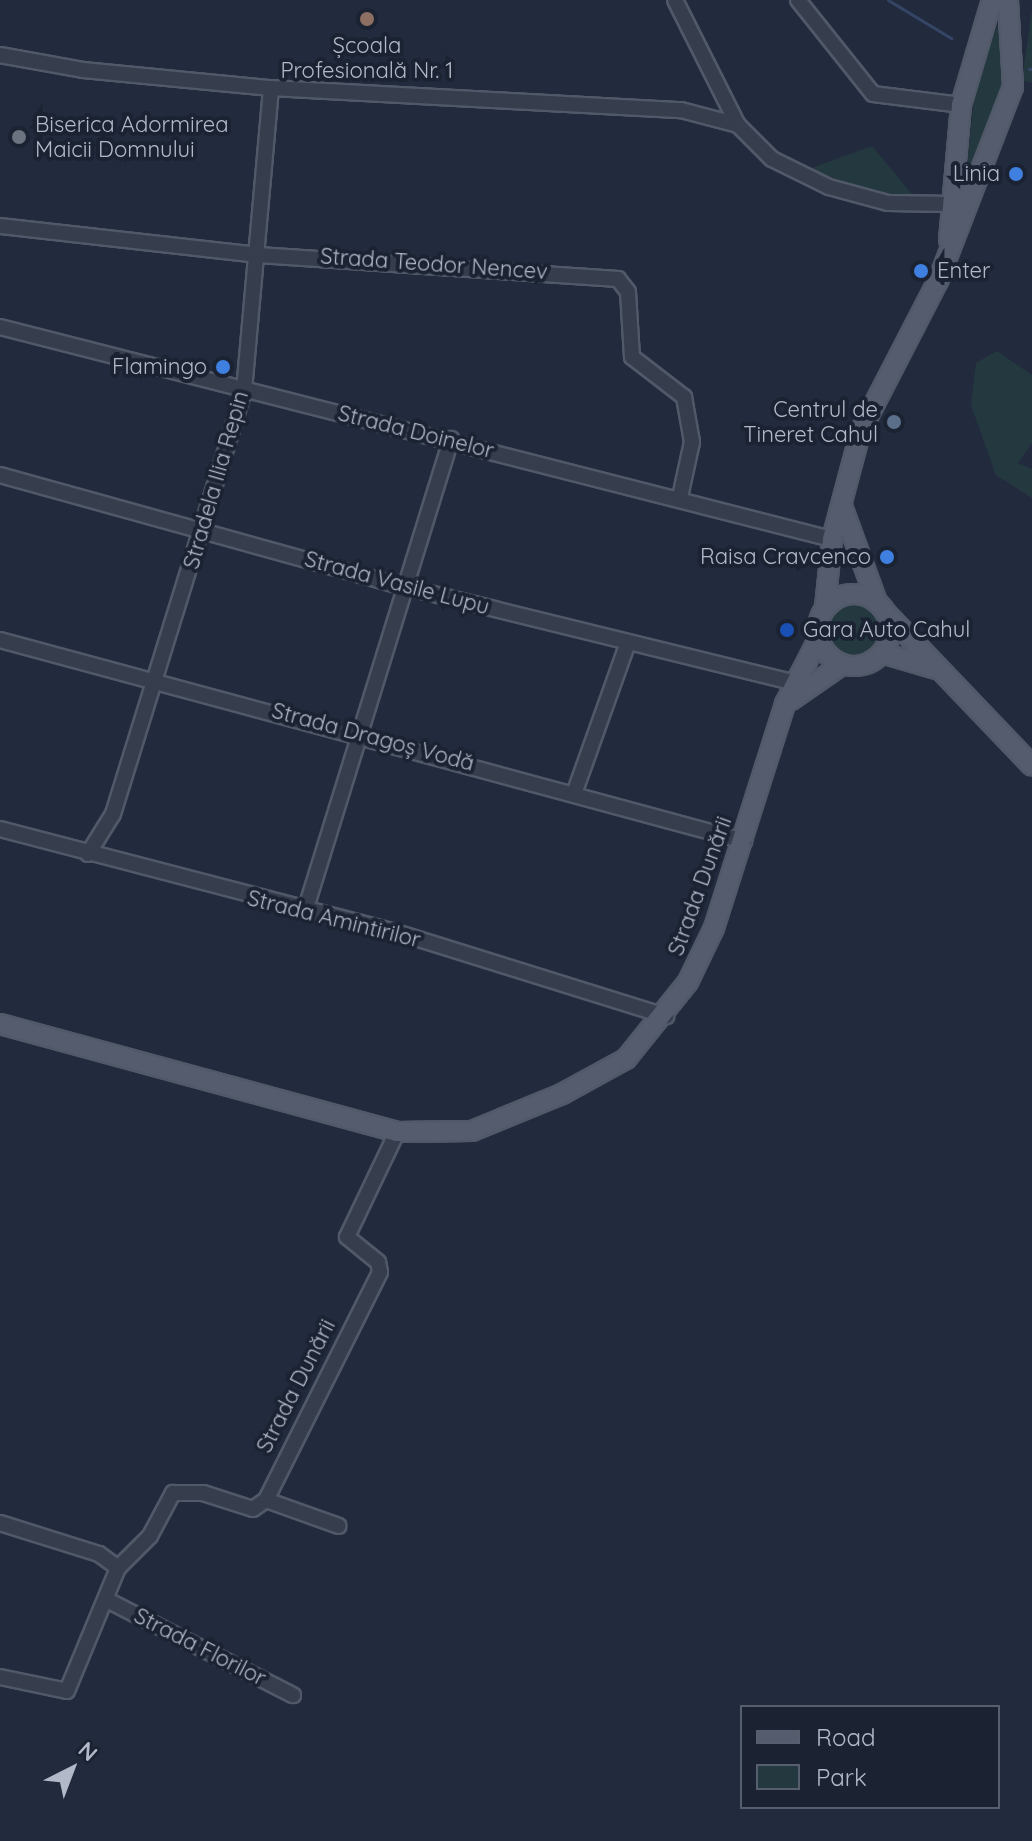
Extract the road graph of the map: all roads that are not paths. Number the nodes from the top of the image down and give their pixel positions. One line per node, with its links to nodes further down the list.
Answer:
1 (675, 0): 8 (street)
2 (798, 0): 7 (street)
3 (991, 3): 4 (main road); 7 (main road)
4 (1008, 8): 10 (main road)
5 (0, 55): 6 (street)
6 (271, 88): 8 (street); 13 (street, Stradela Ilia Repin)
7 (961, 105): 9 (main road)
8 (738, 125): 11 (street)
9 (954, 177): 10 (main road); 11 (main road)
10 (978, 186): 14 (main road)
11 (953, 204): 14 (main road)
12 (0, 226): 13 (street, Strada Teodor Nencev)
13 (258, 255): 16 (street, Stradela Ilia Repin); 19 (street, Strada Teodor Nencev)
14 (946, 262): 20 (main road)
15 (0, 327): 16 (street, Strada Doinelor)
16 (244, 391): 17 (street, Strada Doinelor); 21 (street, Stradela Ilia Repin)
17 (451, 439): 19 (street, Strada Doinelor); 23 (street)
18 (0, 475): 21 (street, Strada Vasile Lupu)
19 (680, 497): 22 (street, Strada Doinelor)
20 (840, 499): 22 (main road); 25 (main road)
21 (203, 533): 23 (street, Strada Vasile Lupu); 32 (street, Stradela Ilia Repin)
22 (832, 539): 24 (main road)
23 (405, 587): 28 (street, Strada Vasile Lupu); 35 (street)
24 (825, 607): 25 (main road); 26 (main road)
25 (881, 607): 29 (main road); 31 (main road)
26 (819, 638): 30 (main road); 33 (main road, Strada Dunării)
27 (0, 640): 32 (street, Strada Dragoș Vodă)
28 (628, 642): 33 (street, Strada Vasile Lupu); 37 (street)
29 (882, 653): 30 (main road); 31 (main road)
30 (843, 664): 34 (main road)
31 (943, 671): 36 (main road)
32 (152, 679): 35 (street, Strada Dragoș Vodă); 40 (street, Stradela Ilia Repin)
33 (796, 683): 34 (main road, Strada Dunării)
34 (785, 704): 39 (main road, Strada Dunării)
35 (360, 732): 37 (street, Strada Dragoș Vodă); 41 (street)
36 (1032, 766)
37 (574, 794): 39 (street, Strada Dragoș Vodă)
38 (0, 829): 40 (street, Strada Amintirilor)
39 (744, 841): 42 (main road, Strada Dunării)
40 (88, 854): 41 (street, Strada Amintirilor)
41 (306, 908): 42 (street, Strada Amintirilor)
42 (666, 1016): 44 (main road, Strada Dunării)
43 (0, 1024): 44 (main road, Strada Dunării)
44 (397, 1132): 45 (street, Strada Dunării)
45 (266, 1500): 47 (street); 48 (street)
46 (0, 1523): 48 (street)
47 (339, 1526)
48 (118, 1568): 49 (street)
49 (107, 1600): 50 (street); 51 (street, Strada Florilor)
50 (0, 1677)
51 (293, 1695)

